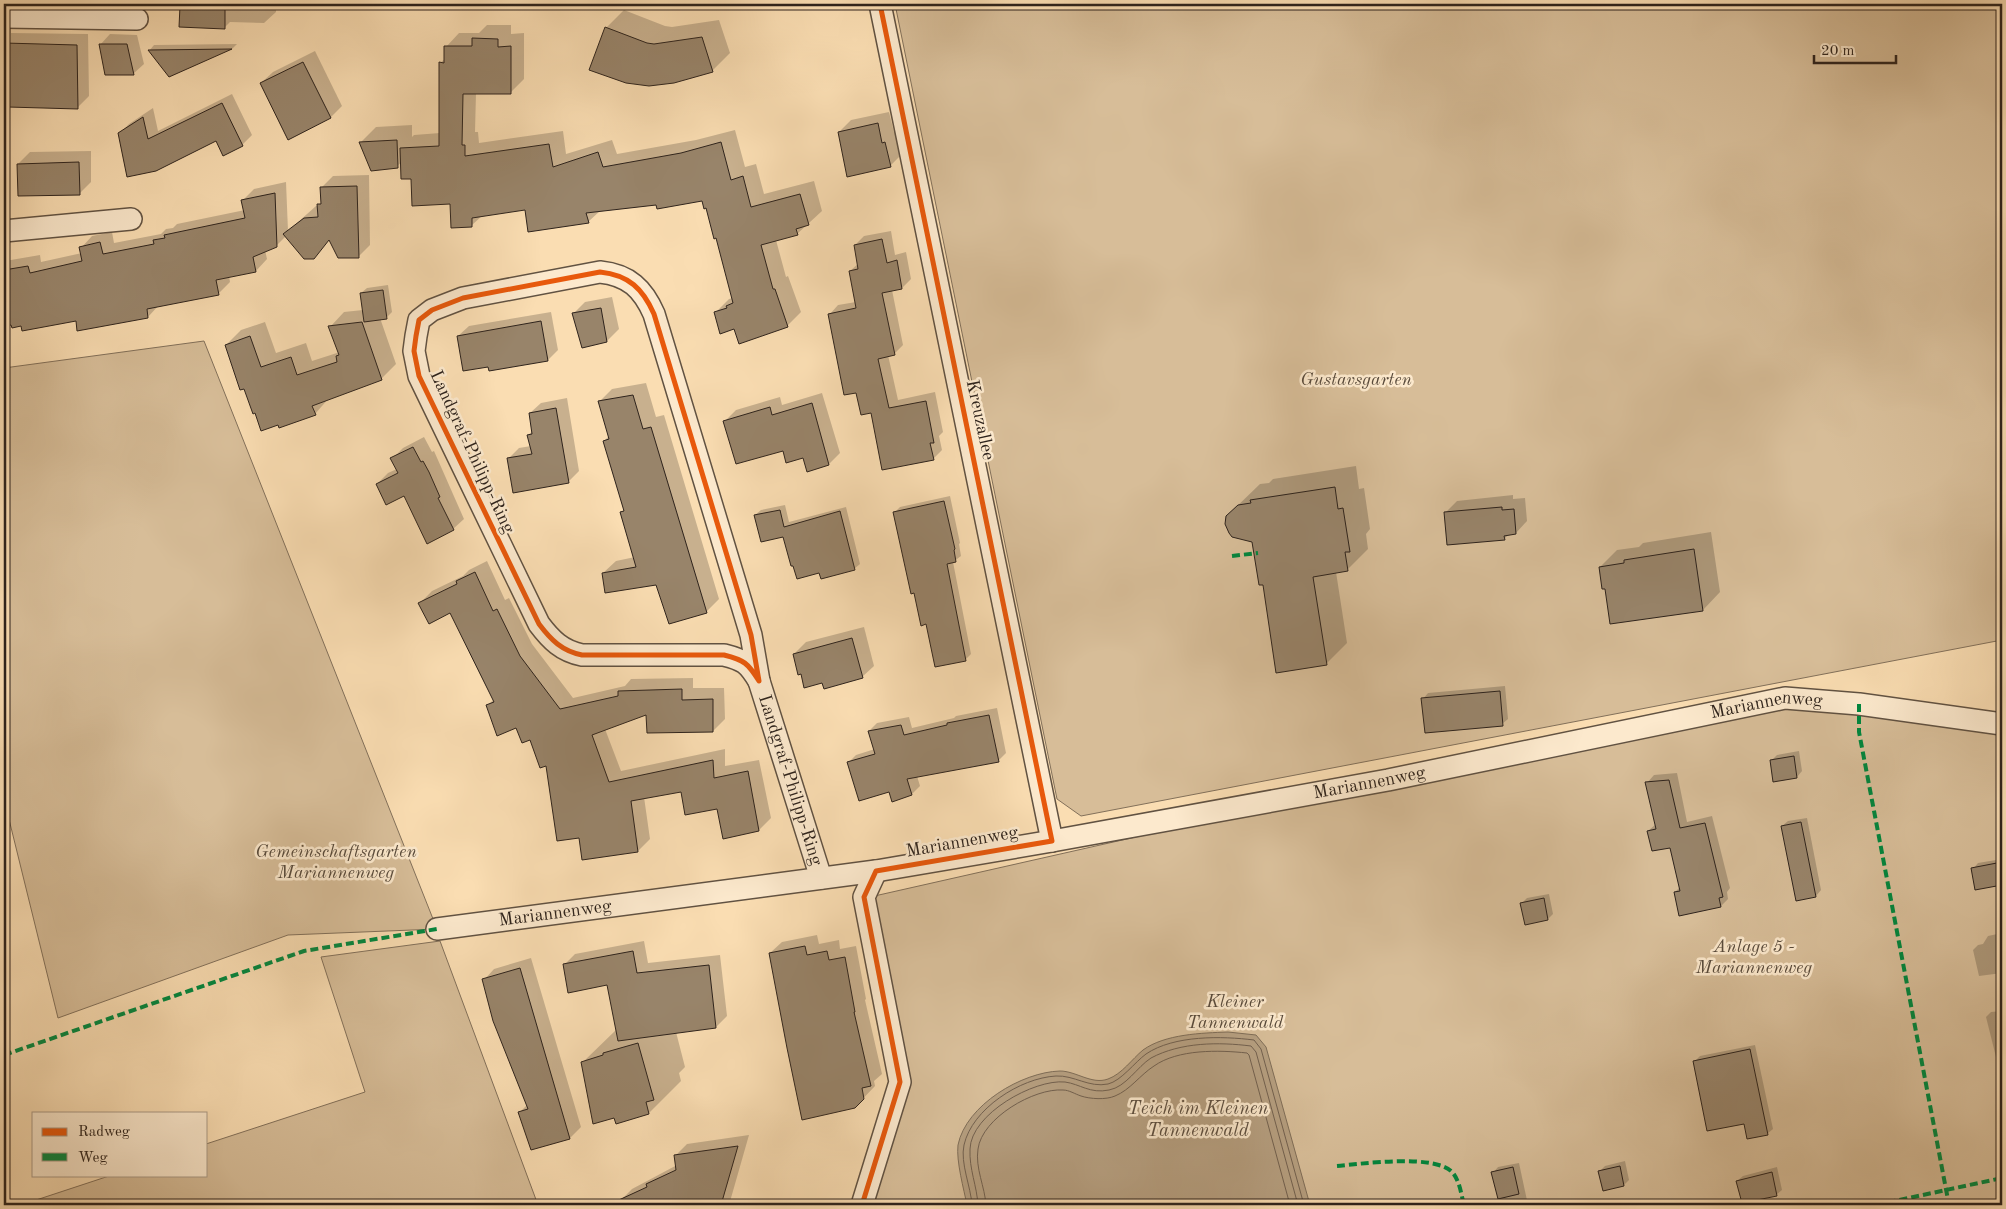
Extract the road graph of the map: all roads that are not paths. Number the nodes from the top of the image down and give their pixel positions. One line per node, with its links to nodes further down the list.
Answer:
1 (880, 4): 8 (street, Kreuzallee)
2 (4, 17): 3 (street)
3 (136, 19)
4 (131, 219): 5 (street)
5 (4, 231)
6 (759, 681): 6 (street, Landgraf-Philipp-Ring); 10 (street, Landgraf-Philipp-Ring)
7 (2002, 724): 8 (street, Mariannenweg)
8 (1052, 841): 9 (street, Mariannenweg)
9 (876, 871): 10 (street, Mariannenweg); 12 (street)
10 (821, 878): 11 (street, Mariannenweg)
11 (437, 929)
12 (862, 1205)

